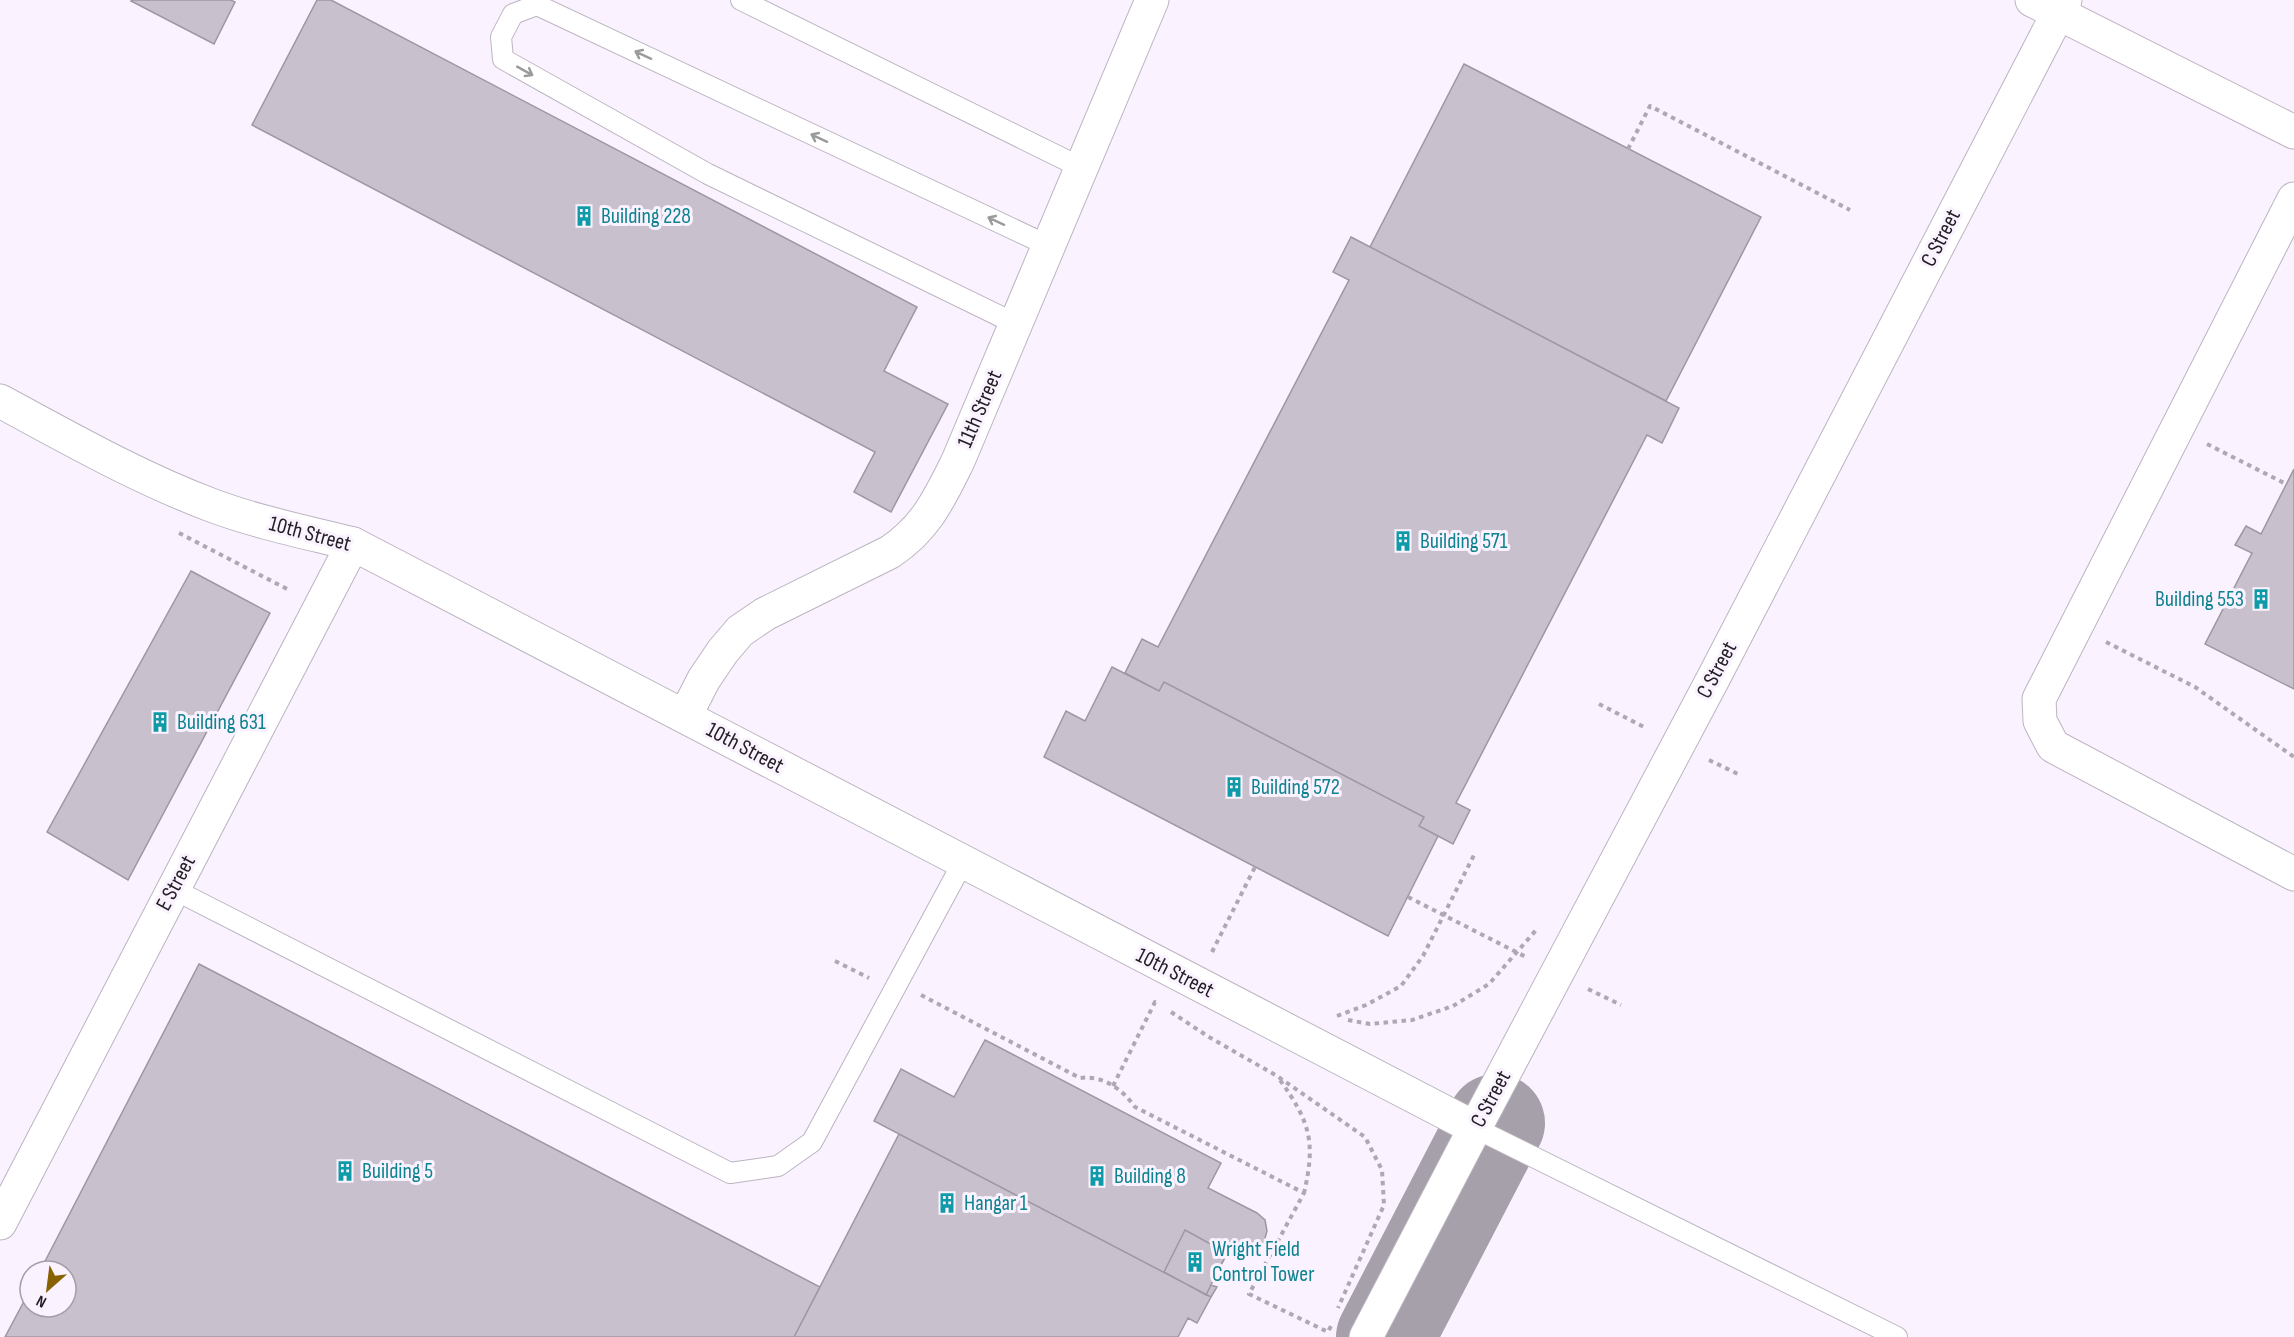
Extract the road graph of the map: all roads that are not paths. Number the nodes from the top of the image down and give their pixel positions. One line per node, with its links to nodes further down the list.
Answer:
1 (741, 0): 5 (lane)
2 (1152, 0): 5 (street, 11th Street)
3 (2052, 4): 4 (street); 15 (street, C Street)
4 (2294, 132)
5 (1082, 168): 7 (street, 11th Street)
6 (2294, 199): 13 (street)
7 (1049, 246): 8 (street, 11th Street); 8 (lane, one-way to 8)
8 (1016, 324): 11 (street, 11th Street)
9 (0, 401): 10 (street, 10th Street)
10 (353, 544): 11 (street, 10th Street); 14 (street, E Street)
11 (685, 716): 12 (street, 10th Street)
12 (963, 862): 14 (lane); 15 (street, 10th Street)
13 (2294, 873)
14 (173, 889): 16 (street, E Street)
15 (1475, 1128): 17 (street, C Street); 18 (lane)
16 (0, 1223)
17 (1366, 1337)
18 (1897, 1337)

